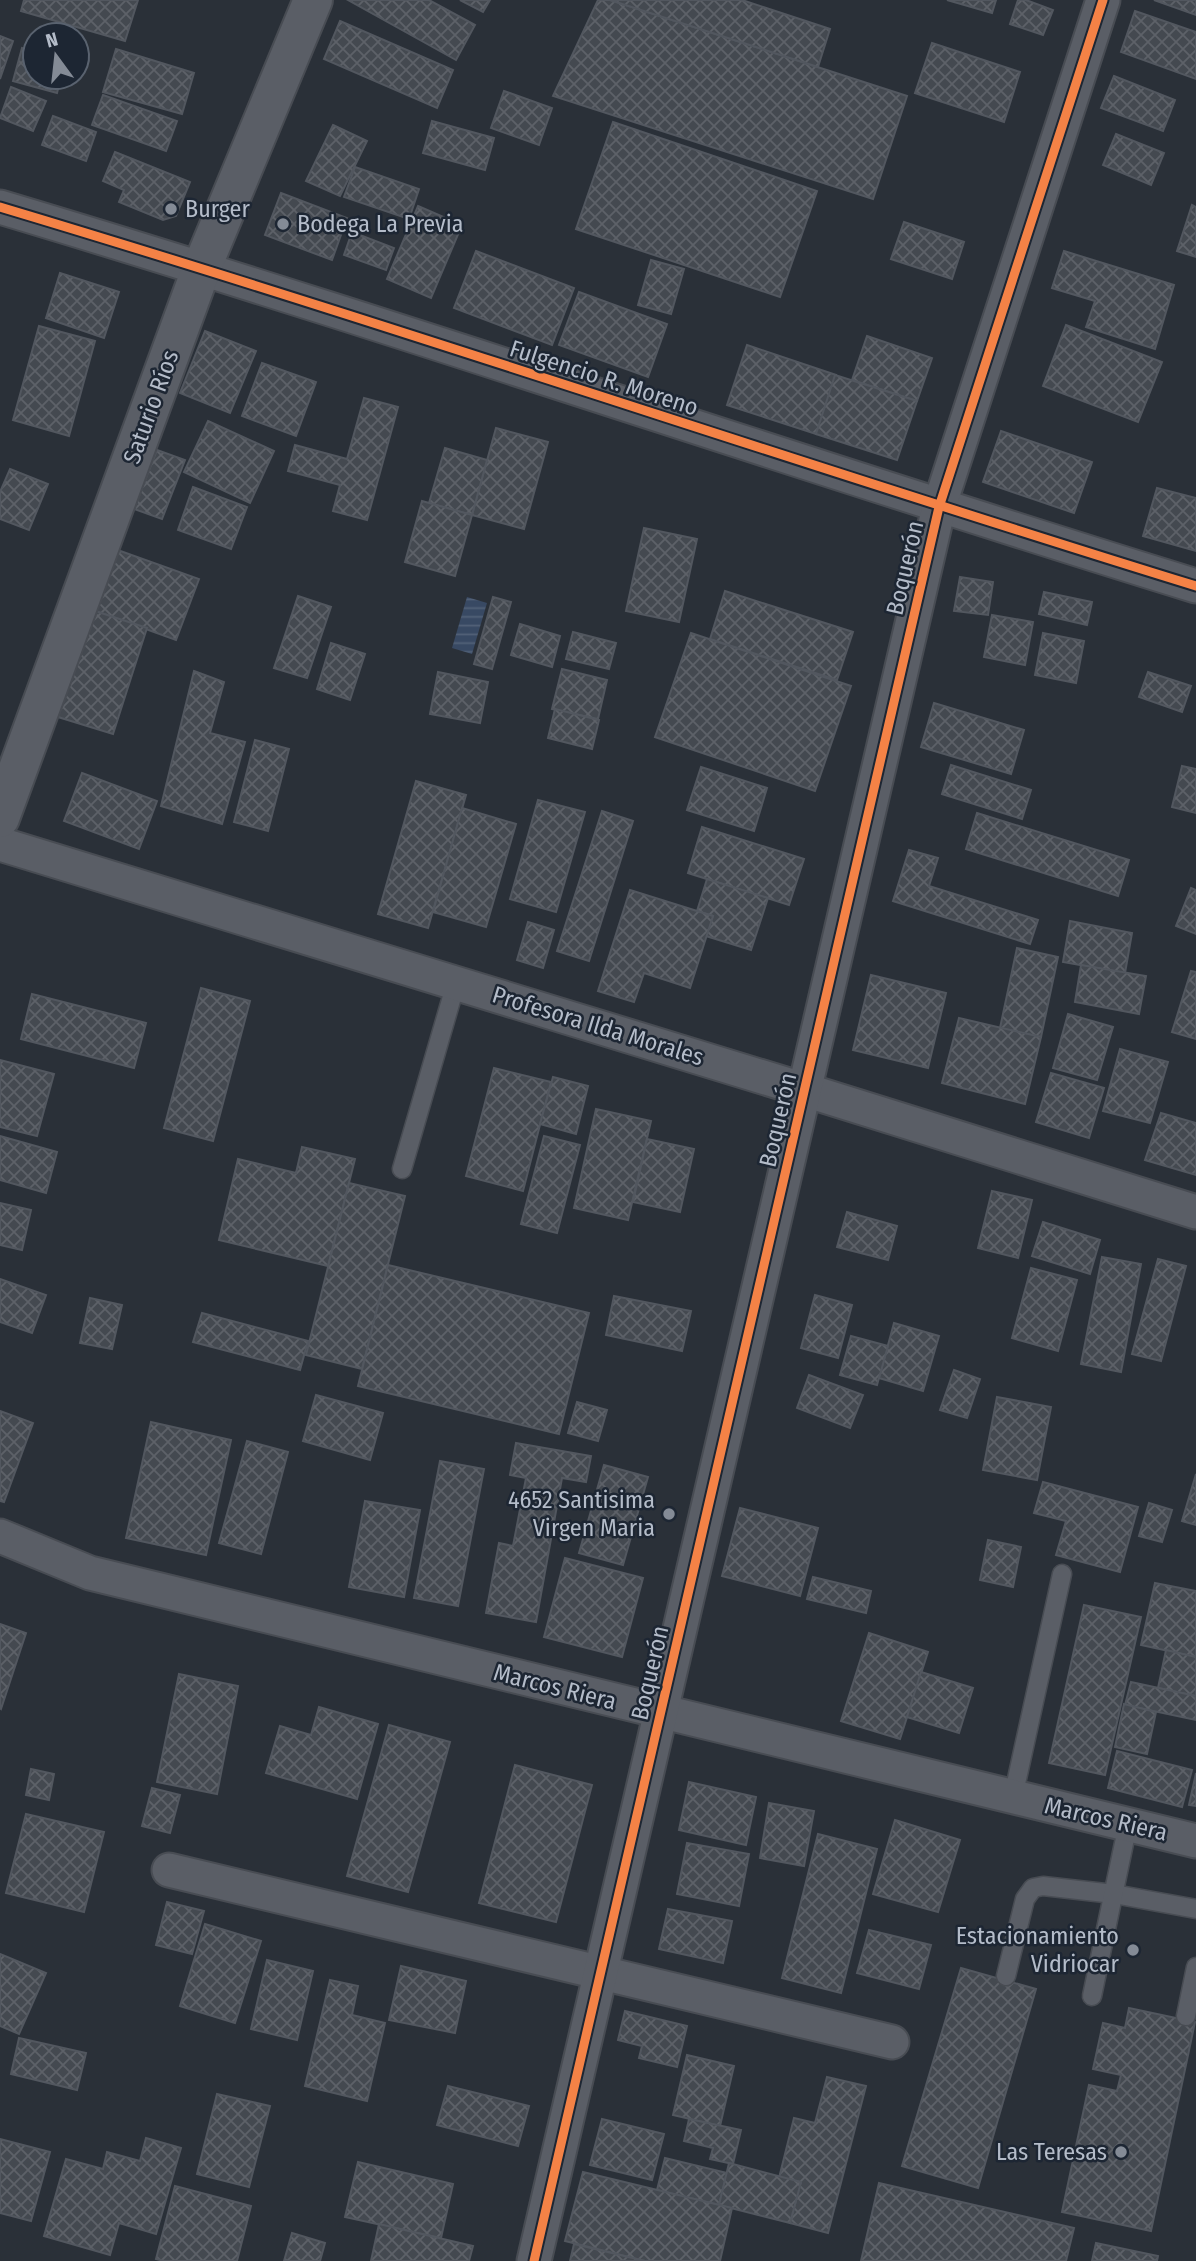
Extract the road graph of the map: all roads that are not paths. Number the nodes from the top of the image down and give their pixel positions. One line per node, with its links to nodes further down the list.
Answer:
1 (313, 0): 4 (street, Saturio Ríos)
2 (1102, 0): 5 (street, Boquerón)
3 (0, 207): 4 (street, Fulgencio R. Moreno)
4 (202, 267): 5 (street, Fulgencio R. Moreno); 7 (street, Saturio Ríos)
5 (939, 507): 6 (street, Fulgencio R. Moreno); 10 (street, Boquerón)
6 (1196, 586)
7 (0, 818)
8 (0, 844): 9 (street, Profesora Ilda Morales)
9 (456, 983): 10 (street, Profesora Ilda Morales); 11 (lane)
10 (805, 1090): 12 (street, Profesora Ilda Morales); 15 (street, Boquerón)
11 (402, 1169)
12 (1196, 1212)
13 (0, 1536): 15 (street, Marcos Riera)
14 (1062, 1574): 16 (lane)
15 (660, 1712): 16 (street, Marcos Riera); 23 (street, Boquerón)
16 (1013, 1797): 17 (street, Marcos Riera)
17 (1128, 1824): 18 (street, Marcos Riera); 20 (lane)
18 (1196, 1840)
19 (169, 1870): 23 (street)
20 (1114, 1894): 21 (lane); 24 (lane); 25 (lane)
21 (1196, 1909)
22 (1196, 1967): 26 (lane)
23 (600, 1973): 27 (street); 28 (street, Boquerón)
24 (1006, 1976)
25 (1092, 1996)
26 (1186, 2016)
27 (892, 2042)
28 (534, 2261)

